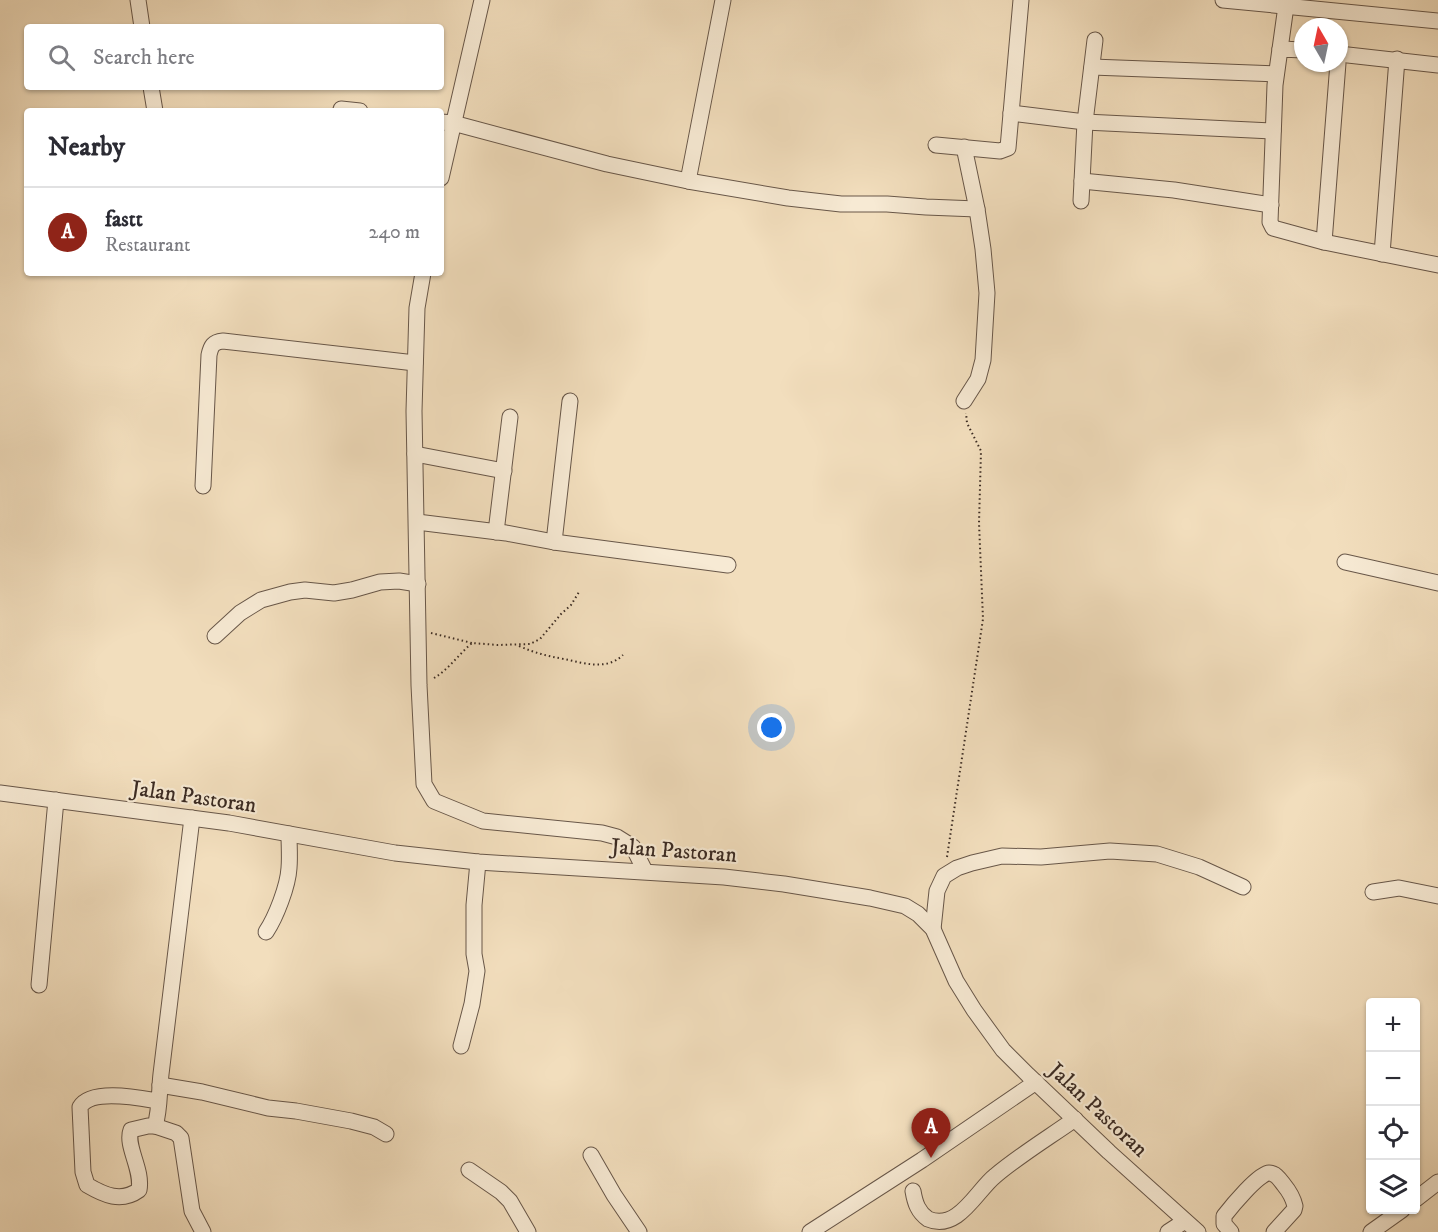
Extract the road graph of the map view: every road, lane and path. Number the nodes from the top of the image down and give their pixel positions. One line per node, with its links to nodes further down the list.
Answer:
1 (138, 0): 8 (street)
2 (482, 0): 21 (street)
3 (723, 0): 26 (street)
4 (1021, 0): 19 (street)
5 (1223, 0): 6 (street)
6 (1286, 6): 7 (street); 10 (street)
7 (1438, 21)
8 (142, 24)
9 (1095, 40): 14 (street)
10 (1292, 50): 16 (street)
11 (1348, 55): 12 (street)
12 (1396, 59): 13 (street); 32 (street)
13 (1438, 64)
14 (1092, 67): 16 (street); 20 (street)
15 (1337, 72): 31 (street)
16 (1276, 74): 22 (street)
17 (152, 90): 18 (street)
18 (154, 108)
19 (1011, 113): 20 (street); 24 (street)
20 (1085, 122): 22 (street); 27 (street)
21 (447, 123): 25 (street); 26 (street)
22 (1274, 131): 29 (street)
23 (936, 146): 24 (street)
24 (964, 147): 30 (street)
25 (444, 150)
26 (688, 181): 30 (street)
27 (1082, 181): 28 (street); 29 (street)
28 (1081, 201)
29 (1271, 205): 31 (street)
30 (977, 209): 37 (street)
31 (1324, 242): 32 (street)
32 (1382, 254): 33 (street)
33 (1438, 265)
34 (422, 276): 35 (street)
35 (415, 363): 39 (street); 41 (street)
36 (570, 401): 44 (street)
37 (964, 401): 62 (path)
38 (510, 417): 40 (street)
39 (415, 454): 40 (street); 42 (street)
40 (504, 471): 43 (street)
41 (203, 486)
42 (417, 522): 43 (street); 48 (street)
43 (496, 532): 44 (street)
44 (554, 542): 46 (street)
45 (1345, 562): 47 (street)
46 (728, 565)
47 (1438, 583)
48 (418, 584): 50 (street); 51 (street)
49 (579, 592): 53 (path)
50 (419, 633): 52 (path); 55 (street)
51 (215, 636)
52 (472, 643): 53 (path); 55 (path)
53 (516, 645): 54 (path)
54 (622, 655)
55 (419, 685): 61 (street)
56 (0, 793): 57 (street, Jalan Pastoran)
57 (56, 800): 58 (street, Jalan Pastoran); 68 (street)
58 (192, 818): 59 (street, Jalan Pastoran); 71 (street)
59 (289, 834): 60 (street, Jalan Pastoran); 67 (street)
60 (477, 862): 61 (street, Jalan Pastoran); 69 (street)
61 (645, 871): 66 (street, Jalan Pastoran)
62 (944, 876): 63 (street); 66 (street)
63 (1243, 886)
64 (1373, 892): 65 (street)
65 (1438, 896)
66 (933, 929): 70 (street, Jalan Pastoran)
67 (266, 932)
68 (39, 985)
69 (461, 1046)
70 (1036, 1083): 73 (street, Jalan Pastoran); 86 (street)
71 (160, 1084): 72 (street); 75 (street)
72 (158, 1101): 74 (street); 74 (street)
73 (1075, 1119): 79 (street); 82 (street, Jalan Pastoran)
74 (155, 1126): 83 (street)
75 (386, 1134)
76 (591, 1155): 85 (street)
77 (469, 1170): 84 (street)
78 (1438, 1182): 80 (street)
79 (913, 1191)
80 (1420, 1196)
81 (1395, 1214): 91 (street)
82 (1185, 1221): 87 (street); 88 (street, Jalan Pastoran)
83 (203, 1232)
84 (528, 1232)
85 (639, 1232)
86 (810, 1232)
87 (1168, 1232)
88 (1198, 1232)
89 (1231, 1232): 90 (street)
90 (1274, 1232)
91 (1371, 1232)

